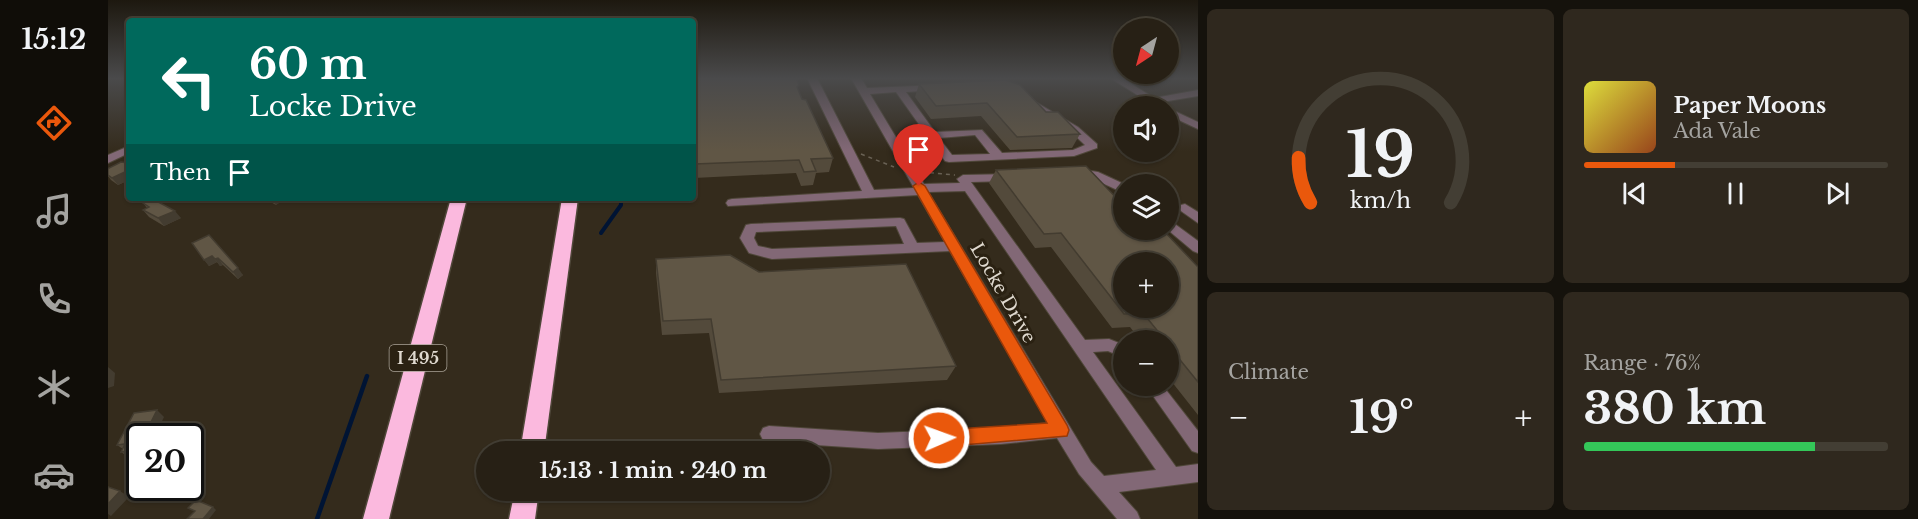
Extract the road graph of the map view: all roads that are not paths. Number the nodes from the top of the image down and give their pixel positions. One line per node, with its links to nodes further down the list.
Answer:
1 (824, 102): 16 (street)
2 (870, 102): 15 (street, Locke Drive)
3 (908, 102): 7 (street)
4 (1032, 102): 9 (street)
5 (1179, 116): 6 (street)
6 (1198, 126)
7 (932, 135): 9 (street); 9 (street)
8 (126, 151): 10 (street)
9 (999, 157)
10 (108, 160)
11 (1067, 174): 14 (street)
12 (1021, 176): 13 (street)
13 (966, 183): 15 (street); 26 (street)
14 (1113, 184)
15 (921, 190): 16 (street); 23 (street, Locke Drive)
16 (870, 195): 19 (street)
17 (458, 201): 37 (highway, I 495)
18 (570, 201): 31 (highway)
19 (732, 203)
20 (1185, 208): 21 (street)
21 (1198, 219)
22 (1179, 232): 25 (street)
23 (954, 246): 24 (street); 29 (street, Locke Drive)
24 (912, 247): 24 (street)
25 (1198, 248)
26 (1081, 347): 27 (street); 34 (street)
27 (1113, 347)
28 (1161, 396): 32 (street)
29 (1061, 430): 30 (street); 35 (street, Locke Drive)
30 (769, 434)
31 (534, 441)
32 (1198, 446)
33 (1198, 473): 34 (street)
34 (1171, 476): 35 (street)
35 (1100, 486): 39 (street, Locke Drive)
36 (525, 501): 38 (highway)
37 (376, 519)
38 (522, 519)
39 (1130, 519)

